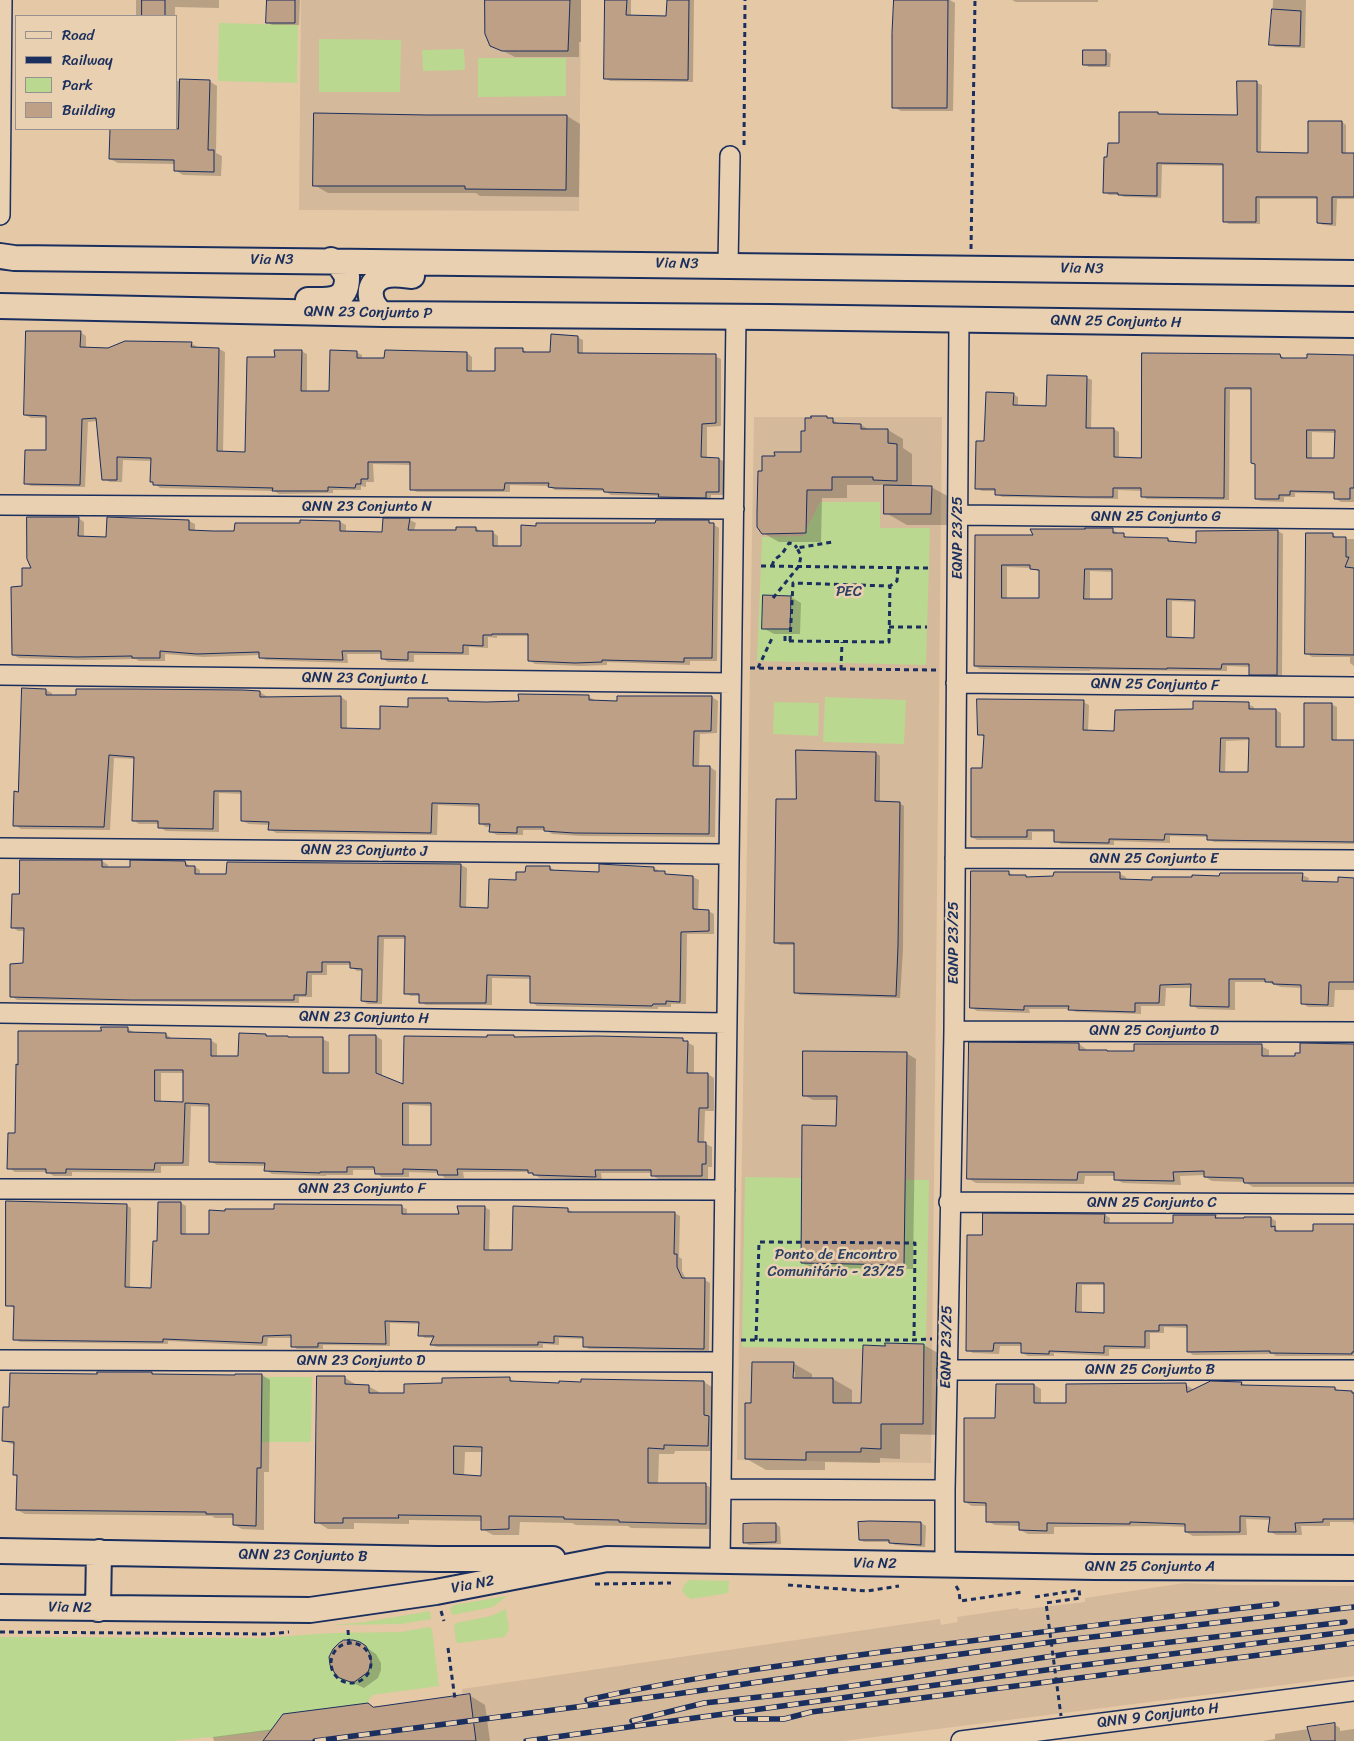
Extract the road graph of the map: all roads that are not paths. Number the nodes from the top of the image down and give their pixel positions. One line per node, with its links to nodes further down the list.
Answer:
1 (2, 0): 2 (street)
2 (0, 152): 4 (street)
3 (730, 156): 8 (street)
4 (0, 215)
5 (0, 256): 6 (main road, Via N3)
6 (331, 260): 7 (main road, Via N3); 11 (main road)
7 (568, 263): 8 (main road, Via N3); 13 (main road)
8 (728, 265): 9 (main road, Via N3)
9 (1354, 273)
10 (0, 306): 11 (main road, QNN 23 Conjunto P)
11 (117, 308): 13 (main road, QNN 23 Conjunto P)
12 (1354, 310): 16 (main road)
13 (383, 314): 14 (main road, QNN 23 Conjunto P)
14 (736, 318): 15 (main road); 19 (street)
15 (959, 320): 16 (main road, QNN 25 Conjunto H); 20 (street, EQNP 23/25)
16 (1274, 324): 17 (main road)
17 (1354, 325)
18 (0, 505): 19 (street, QNN 23 Conjunto N)
19 (734, 510): 23 (street)
20 (958, 516): 21 (street, QNN 25 Conjunto G); 24 (street, EQNP 23/25)
21 (1354, 519)
22 (0, 675): 23 (street, QNN 23 Conjunto L)
23 (730, 683): 27 (street)
24 (956, 683): 25 (street, QNN 25 Conjunto F); 28 (street, EQNP 23/25)
25 (1354, 687)
26 (0, 848): 27 (street, QNN 23 Conjunto J)
27 (728, 854): 31 (street)
28 (955, 858): 29 (street, QNN 25 Conjunto E); 32 (street, EQNP 23/25)
29 (1354, 860)
30 (0, 1013): 31 (street, QNN 23 Conjunto H)
31 (727, 1023): 35 (street)
32 (954, 1030): 33 (street, QNN 25 Conjunto D); 36 (street, EQNP 23/25)
33 (1354, 1032)
34 (0, 1189): 35 (street, QNN 23 Conjunto F)
35 (725, 1190): 39 (street)
36 (949, 1202): 37 (street, QNN 25 Conjunto C); 40 (street, EQNP 23/25)
37 (1354, 1204)
38 (0, 1360): 39 (street, QNN 23 Conjunto D)
39 (722, 1362): 42 (street)
40 (947, 1370): 41 (street, QNN 25 Conjunto B); 43 (street, EQNP 23/25)
41 (1354, 1370)
42 (721, 1489): 43 (street); 47 (street)
43 (944, 1490): 49 (street, EQNP 23/25)
44 (0, 1551): 45 (main road, QNN 23 Conjunto B)
45 (98, 1552): 46 (main road, QNN 23 Conjunto B); 51 (main road)
46 (607, 1558): 47 (main road, Via N2); 51 (main road, Via N2)
47 (720, 1561): 49 (main road, Via N2)
48 (1354, 1568): 49 (main road, QNN 25 Conjunto A)
49 (949, 1574)
50 (0, 1607): 51 (main road, Via N2)
51 (98, 1608)
52 (1354, 1691): 53 (street, QNN 9 Conjunto H)
53 (961, 1741)

